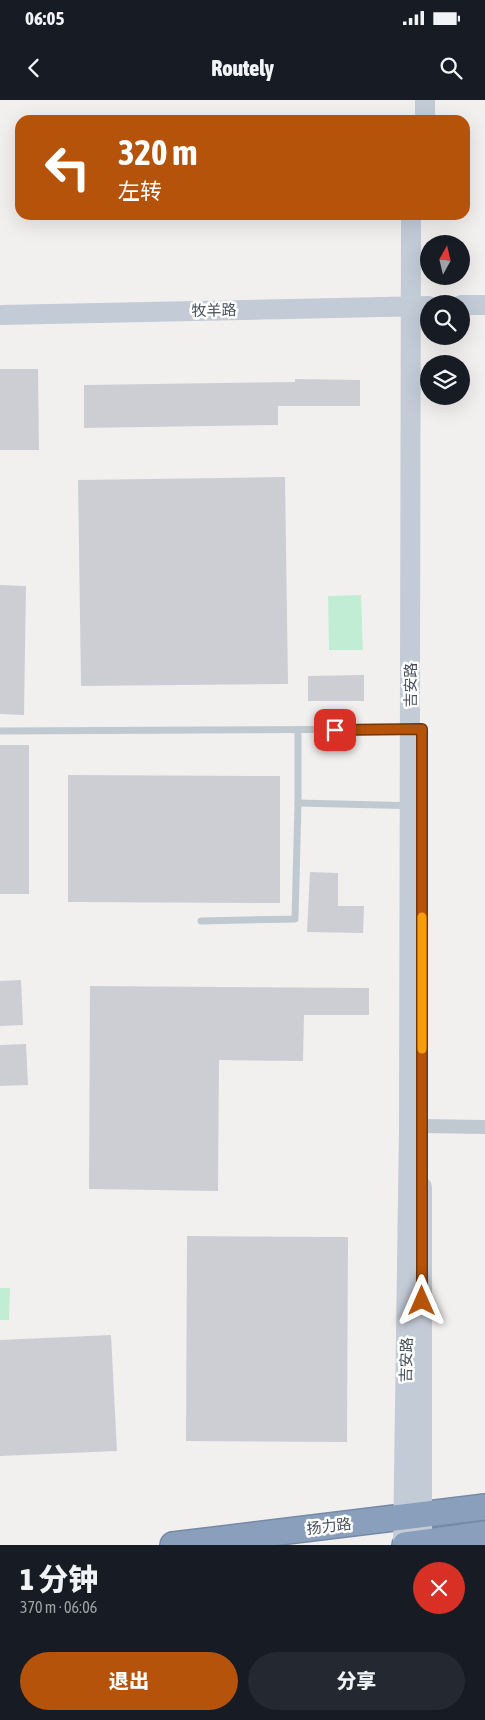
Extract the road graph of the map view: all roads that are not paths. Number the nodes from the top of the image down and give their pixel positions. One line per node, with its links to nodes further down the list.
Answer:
1 (412, 100): 3 (street)
2 (425, 100): 4 (street)
3 (412, 115)
4 (425, 115)
5 (412, 220): 8 (street, 吉安路)
6 (424, 220): 7 (street, 吉安路)
7 (421, 295)
8 (420, 296)
9 (470, 305): 10 (street)
10 (485, 305)
11 (420, 306): 12 (street, 牧羊路)
12 (0, 315)
13 (421, 345): 14 (street, 吉安路)
14 (416, 729): 15 (lane); 18 (street, 吉安路)
15 (298, 730): 16 (lane); 17 (lane)
16 (0, 731)
17 (298, 803): 18 (lane); 19 (lane)
18 (416, 806): 20 (street, 吉安路); 23 (street, 吉安路)
19 (201, 921)
20 (422, 1126): 21 (street); 23 (street, 吉安路)
21 (485, 1126)
22 (485, 1507): 23 (highway, 扬力路)
23 (413, 1515): 25 (street, 吉安路); 26 (highway, 扬力路)
24 (485, 1534): 25 (highway)
25 (413, 1544)
26 (173, 1545)

